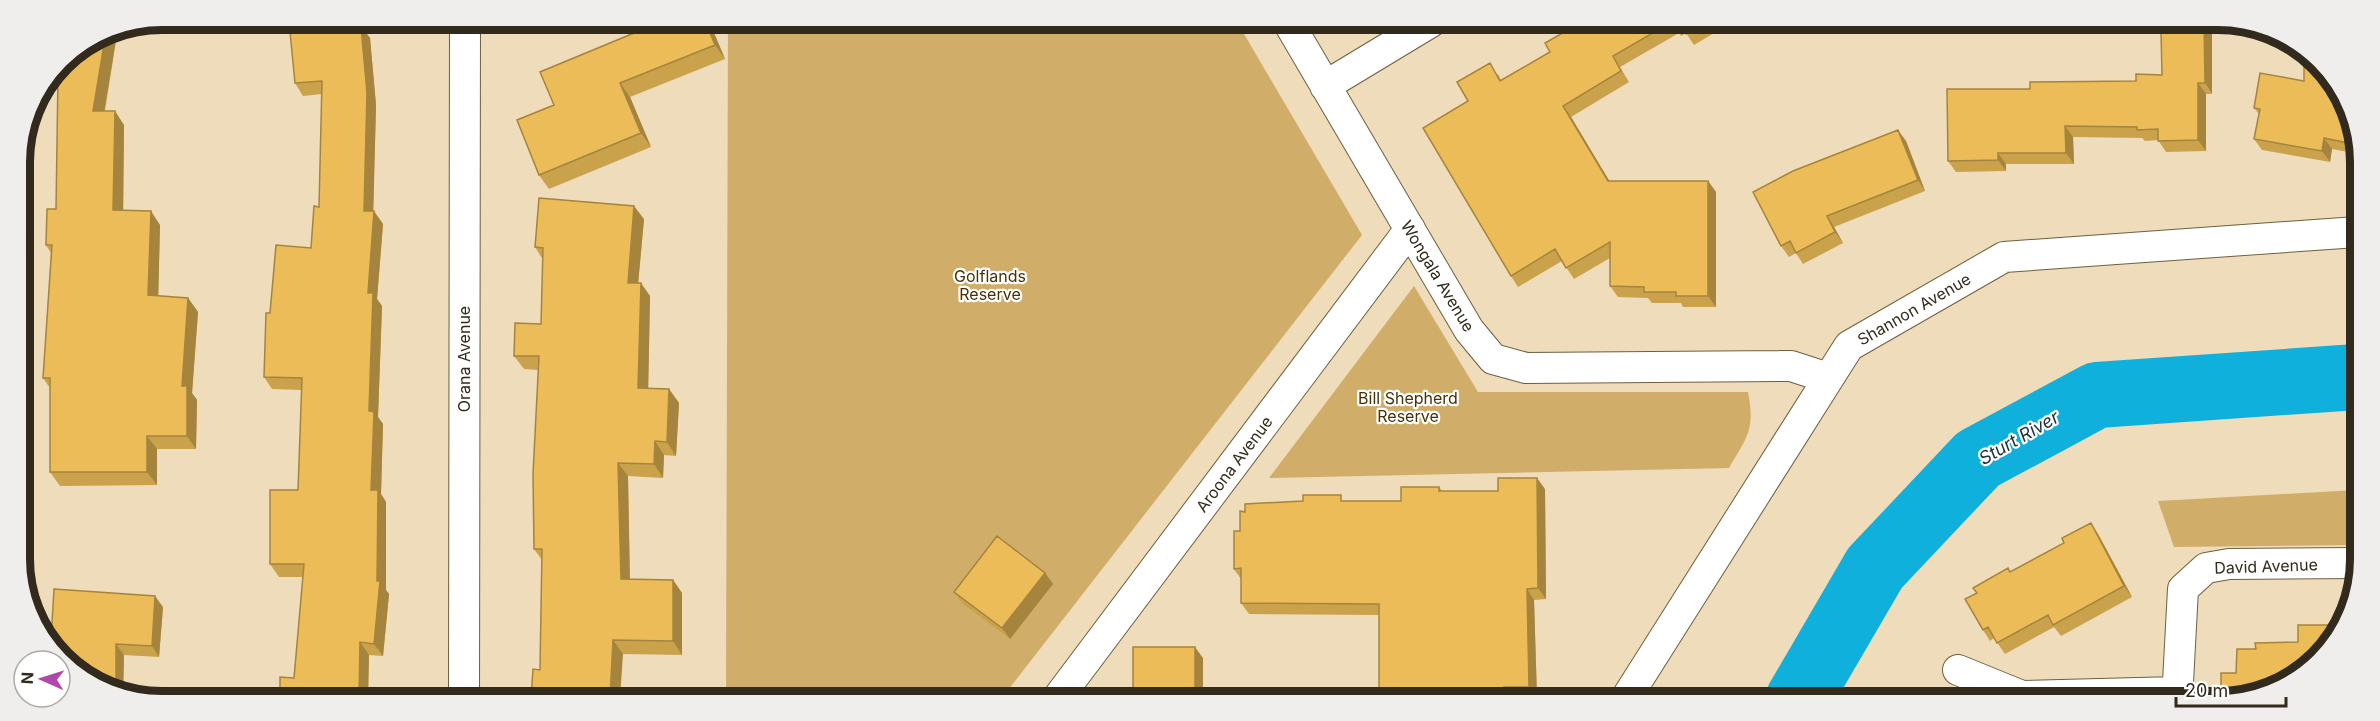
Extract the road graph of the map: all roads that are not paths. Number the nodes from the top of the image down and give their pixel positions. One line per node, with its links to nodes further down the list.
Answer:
1 (465, 30): 10 (street, Orana Avenue)
2 (1292, 30): 4 (street, Wongala Avenue)
3 (1418, 30): 4 (street)
4 (1324, 86): 5 (street, Wongala Avenue)
5 (1410, 229): 7 (street, Wongala Avenue); 11 (street, Aroona Avenue)
6 (2350, 232): 7 (street, Shannon Avenue)
7 (1828, 378): 12 (street, Shannon Avenue)
8 (2350, 564): 14 (street, David Avenue)
9 (1958, 670): 13 (street)
10 (464, 691)
11 (1063, 691)
12 (1631, 691)
13 (2010, 691)
14 (2177, 691)

